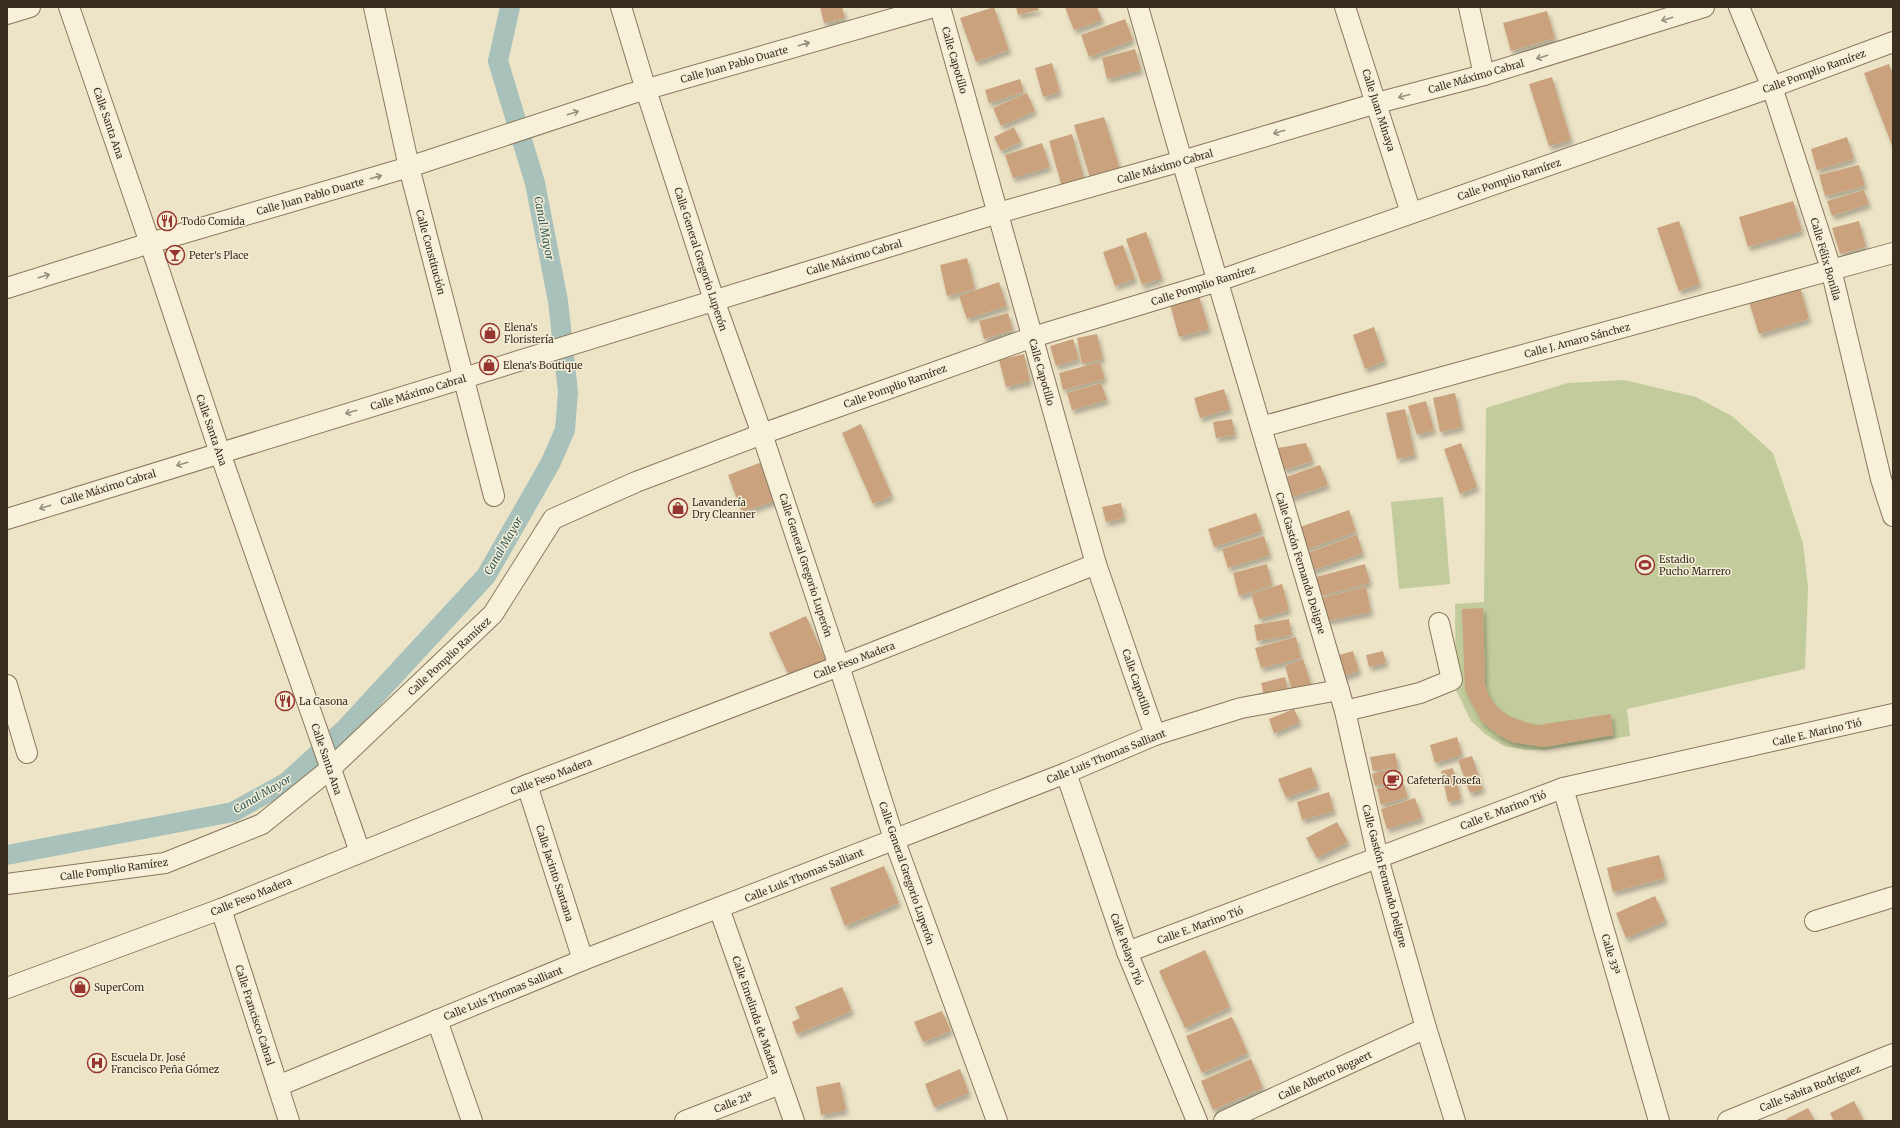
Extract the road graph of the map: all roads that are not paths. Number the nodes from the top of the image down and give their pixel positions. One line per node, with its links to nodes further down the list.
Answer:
1 (30, 7): 12 (street)
2 (69, 7): 22 (street, Calle Santa Ana)
3 (374, 7): 19 (street, Calle Constitución)
4 (621, 7): 16 (street, Calle General Gregorio Luperón)
5 (934, 7): 16 (street, Calle Juan Pablo Duarte, one-way to 5)
6 (940, 7): 20 (street, Calle Capotillo)
7 (1138, 7): 18 (street, Calle Gastón Fernando Deligne)
8 (1345, 7): 17 (street, Calle Juan Minaya)
9 (1469, 7): 14 (street)
10 (1704, 7): 14 (street, Calle Máximo Cabral, one-way to 14)
11 (1739, 7): 15 (street, Calle Félix Bonilla)
12 (7, 14)
13 (1893, 42): 15 (street, Calle Pomplio Ramírez)
14 (1484, 75): 17 (street, Calle Máximo Cabral, one-way to 17)
15 (1772, 87): 21 (street, Calle Pomplio Ramírez); 24 (street, Calle Félix Bonilla)
16 (646, 90): 19 (street, Calle Juan Pablo Duarte, one-way to 16); 27 (street, Calle General Gregorio Luperón)
17 (1377, 103): 18 (street, Calle Máximo Cabral, one-way to 18); 21 (street, Calle Juan Minaya)
18 (1182, 162): 20 (street, Calle Máximo Cabral); 25 (street, Calle Gastón Fernando Deligne)
19 (409, 167): 22 (street, Calle Juan Pablo Duarte, one-way to 19); 29 (street, Calle Constitución)
20 (998, 213): 27 (street, Calle Máximo Cabral); 28 (street, Calle Capotillo)
21 (1411, 213): 25 (street, Calle Pomplio Ramírez)
22 (150, 243): 26 (street, Calle Juan Pablo Duarte, one-way to 22); 32 (street, Calle Santa Ana)
23 (1893, 253): 24 (street, Calle J. Amaro Sánchez)
24 (1831, 269): 30 (street, Calle J. Amaro Sánchez); 34 (street, Calle Félix Bonilla)
25 (1218, 281): 28 (street, Calle Pomplio Ramírez); 30 (street, Calle Gastón Fernando Deligne)
26 (7, 288)
27 (714, 300): 29 (street, Calle Máximo Cabral); 31 (street, Calle General Gregorio Luperón)
28 (1032, 337): 31 (street, Calle Pomplio Ramírez); 36 (street, Calle Capotillo)
29 (464, 378): 32 (street, Calle Máximo Cabral, one-way to 32); 33 (street, Calle Constitución)
30 (1261, 427): 40 (street, Calle Gastón Fernando Deligne)
31 (762, 434): 38 (street, Calle General Gregorio Luperón); 45 (street, Calle Pomplio Ramírez)
32 (220, 453): 35 (street, Calle Máximo Cabral, one-way to 35); 45 (street, Calle Santa Ana)
33 (494, 496)
34 (1893, 516)
35 (7, 519)
36 (1096, 564): 38 (street, Calle Feso Madera); 43 (street, Calle Capotillo)
37 (1438, 623): 41 (street)
38 (840, 666): 47 (street, Calle Feso Madera); 49 (street, Calle General Gregorio Luperón)
39 (7, 685): 44 (street)
40 (1339, 690): 41 (street, Calle Gastón Fernando Deligne); 43 (street, Calle Luis Thomas Salliant)
41 (1345, 711): 51 (street, Calle Gastón Fernando Deligne)
42 (1893, 714): 48 (street, Calle E. Marino Tió)
43 (1155, 734): 46 (street, Calle Luis Thomas Salliant)
44 (27, 753)
45 (329, 765): 50 (street, Calle Santa Ana); 52 (street, Calle Pomplio Ramírez)
46 (1066, 773): 49 (street, Calle Luis Thomas Salliant); 57 (street, Calle Pelayo Tió)
47 (527, 786): 50 (street, Calle Feso Madera); 58 (street, Calle Jacinto Santana)
48 (1563, 788): 51 (street, Calle E. Marino Tió); 73 (street, Calle 33ª)
49 (894, 839): 54 (street, Calle Luis Thomas Salliant); 69 (street, Calle General Gregorio Luperón)
50 (360, 852): 55 (street, Calle Feso Madera)
51 (1378, 858): 57 (street, Calle E. Marino Tió); 61 (street, Calle Gastón Fernando Deligne)
52 (7, 884)
53 (1893, 897): 56 (street)
54 (719, 908): 58 (street, Calle Luis Thomas Salliant); 63 (street, Calle Emelinda de Madera)
55 (221, 909): 59 (street, Calle Feso Madera); 64 (street, Calle Francisco Cabral)
56 (1815, 921)
57 (1127, 952): 70 (street, Calle Pelayo Tió)
58 (584, 960): 60 (street, Calle Luis Thomas Salliant)
59 (7, 988)
60 (437, 1020): 64 (street, Calle Luis Thomas Salliant); 66 (street)
61 (1426, 1028): 71 (street, Calle Alberto Bogaert); 72 (street, Calle Gastón Fernando Deligne)
62 (1893, 1054): 74 (street, Calle Sabita Rodríguez)
63 (780, 1084): 67 (street, Calle 21ª); 68 (street, Calle Emelinda de Madera)
64 (278, 1086): 65 (street, Calle Francisco Cabral)
65 (289, 1121)
66 (472, 1121)
67 (685, 1121)
68 (794, 1121)
69 (997, 1121)
70 (1197, 1121)
71 (1224, 1121)
72 (1455, 1121)
73 (1659, 1121)
74 (1728, 1121)

